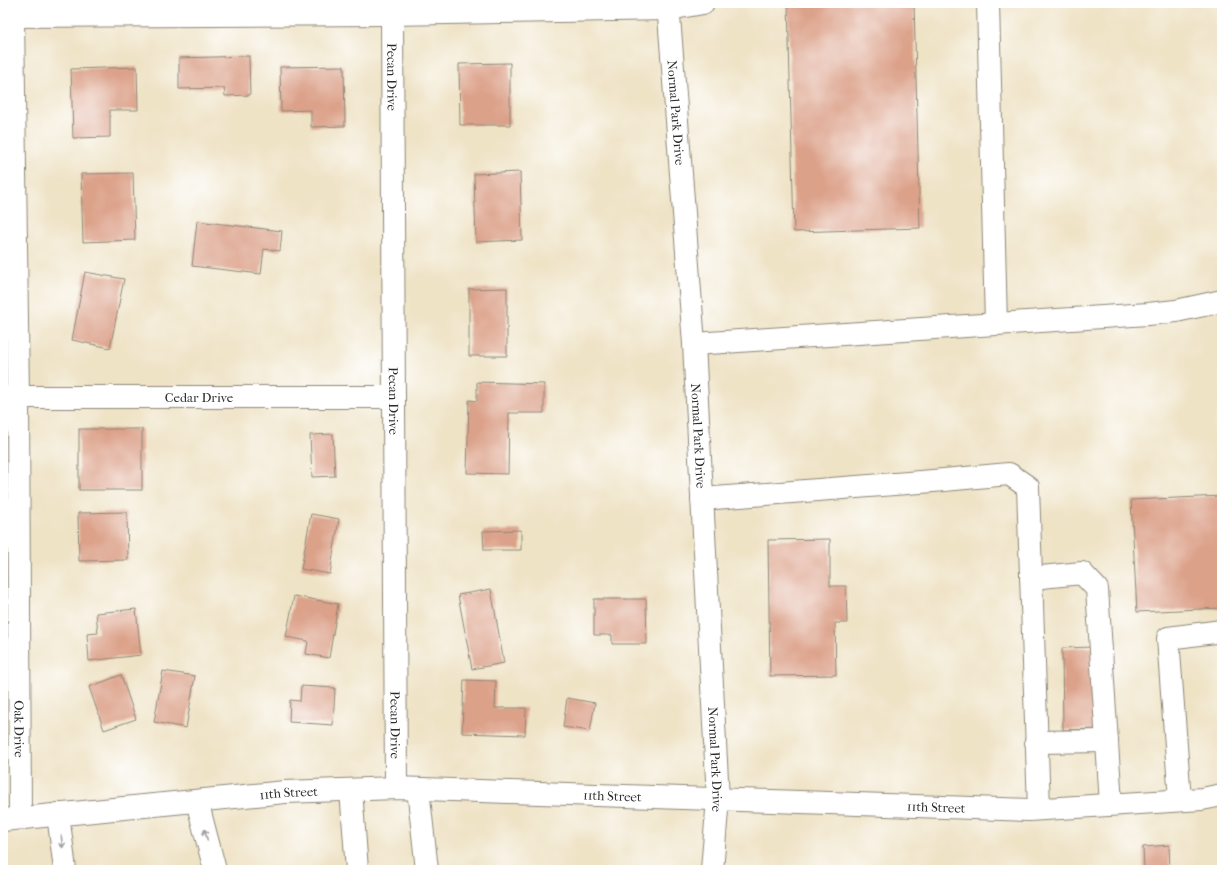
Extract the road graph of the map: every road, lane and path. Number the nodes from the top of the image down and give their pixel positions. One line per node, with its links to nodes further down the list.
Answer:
1 (703, 3): 3 (street)
2 (988, 3): 7 (street)
3 (669, 6): 4 (street); 8 (street, Normal Park Drive)
4 (392, 14): 5 (street); 10 (street, Pecan Drive)
5 (8, 16): 9 (street, Oak Drive)
6 (1222, 301): 7 (street)
7 (996, 324): 8 (street)
8 (694, 344): 11 (street, Normal Park Drive)
9 (10, 397): 10 (street, Cedar Drive); 26 (street, Oak Drive)
10 (394, 397): 16 (street, Pecan Drive)
11 (702, 499): 12 (street); 20 (street, Normal Park Drive)
12 (1030, 578): 14 (street); 15 (street)
13 (1222, 631): 21 (street)
14 (1107, 741): 15 (street); 23 (street)
15 (1036, 742): 24 (street)
16 (396, 788): 17 (street, 11th Street); 18 (street, 11th Street)
17 (418, 789): 20 (street, 11th Street); 30 (street)
18 (351, 790): 22 (street, 11th Street); 29 (street)
19 (1222, 795): 21 (street, 11th Street)
20 (718, 799): 24 (street, 11th Street); 31 (street, Normal Park Drive)
21 (1180, 800): 23 (street, 11th Street)
22 (197, 801): 25 (street, 11th Street); 28 (street, one-way to 22)
23 (1111, 804): 24 (street, 11th Street)
24 (1039, 809)
25 (58, 814): 26 (street, 11th Street); 27 (street, one-way to 27)
26 (11, 819)
27 (65, 870)
28 (215, 870)
29 (357, 870)
30 (427, 870)
31 (712, 870)

